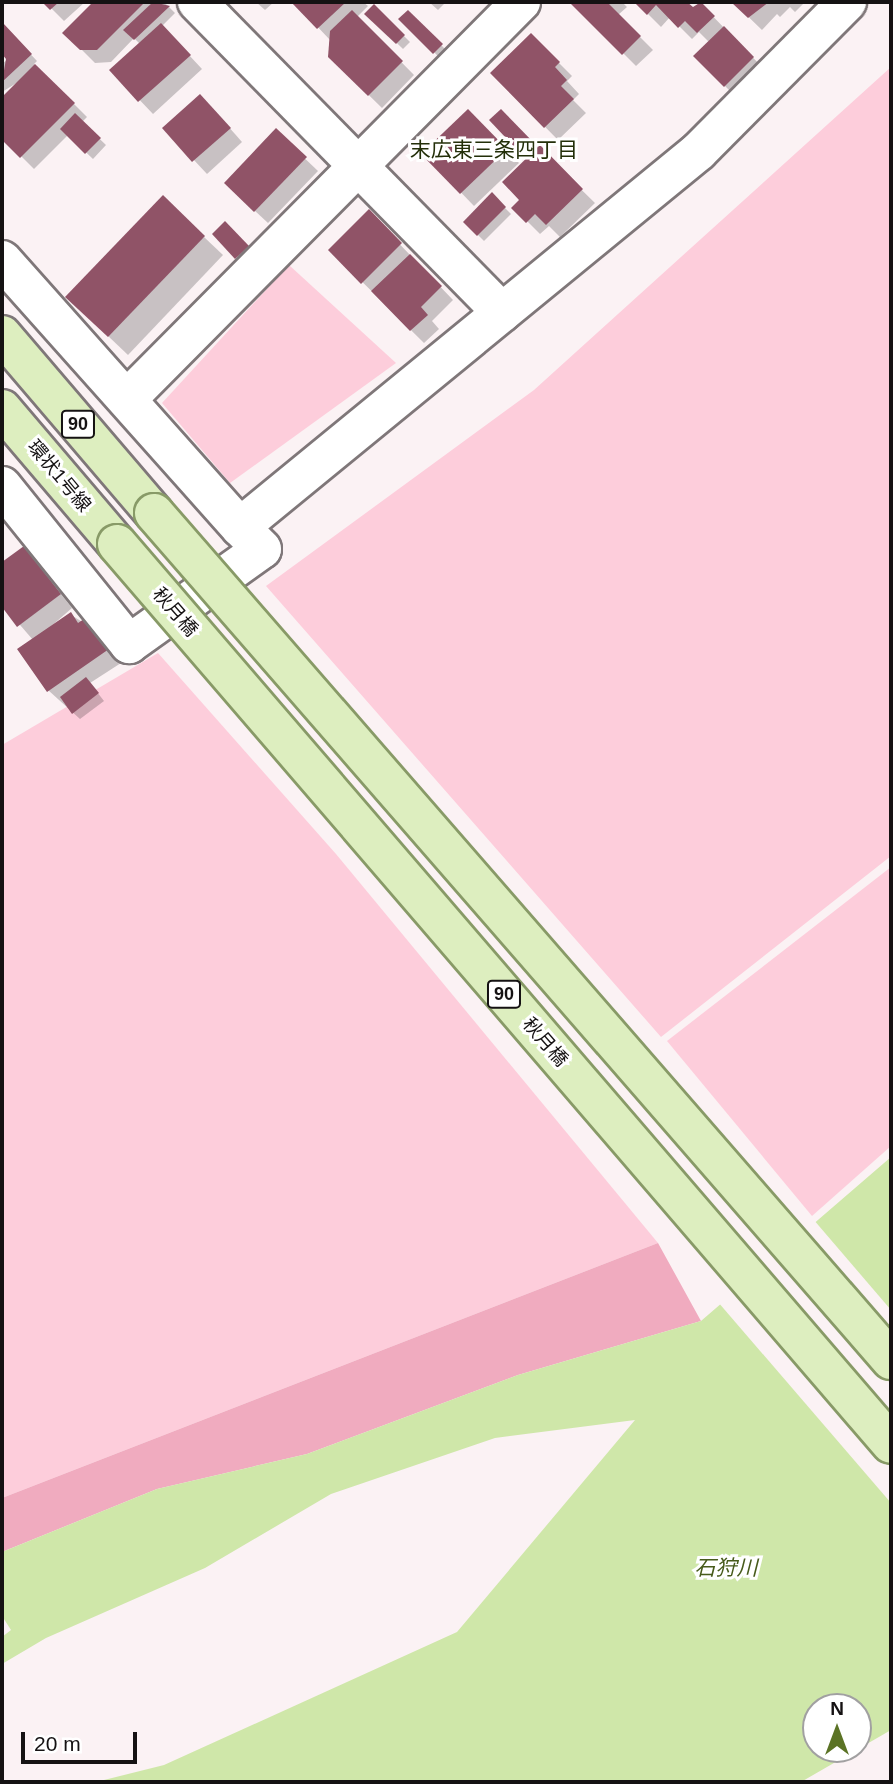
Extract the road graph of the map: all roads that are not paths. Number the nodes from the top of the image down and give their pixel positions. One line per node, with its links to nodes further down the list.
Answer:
1 (197, 2): 4 (street)
2 (521, 2): 4 (street)
3 (847, 2): 6 (street)
4 (357, 163): 6 (street); 8 (street)
5 (2, 260): 8 (street)
6 (502, 312): 11 (street)
7 (2, 335): 13 (main road, 90, bridge)
8 (128, 398): 11 (street)
9 (2, 409): 12 (main road, 環状1号線 / 90)
10 (2, 486): 11 (street)
11 (240, 527)
12 (117, 544): 14 (main road, 秋月橋 / 90, bridge)
13 (891, 1360)
14 (891, 1444)

